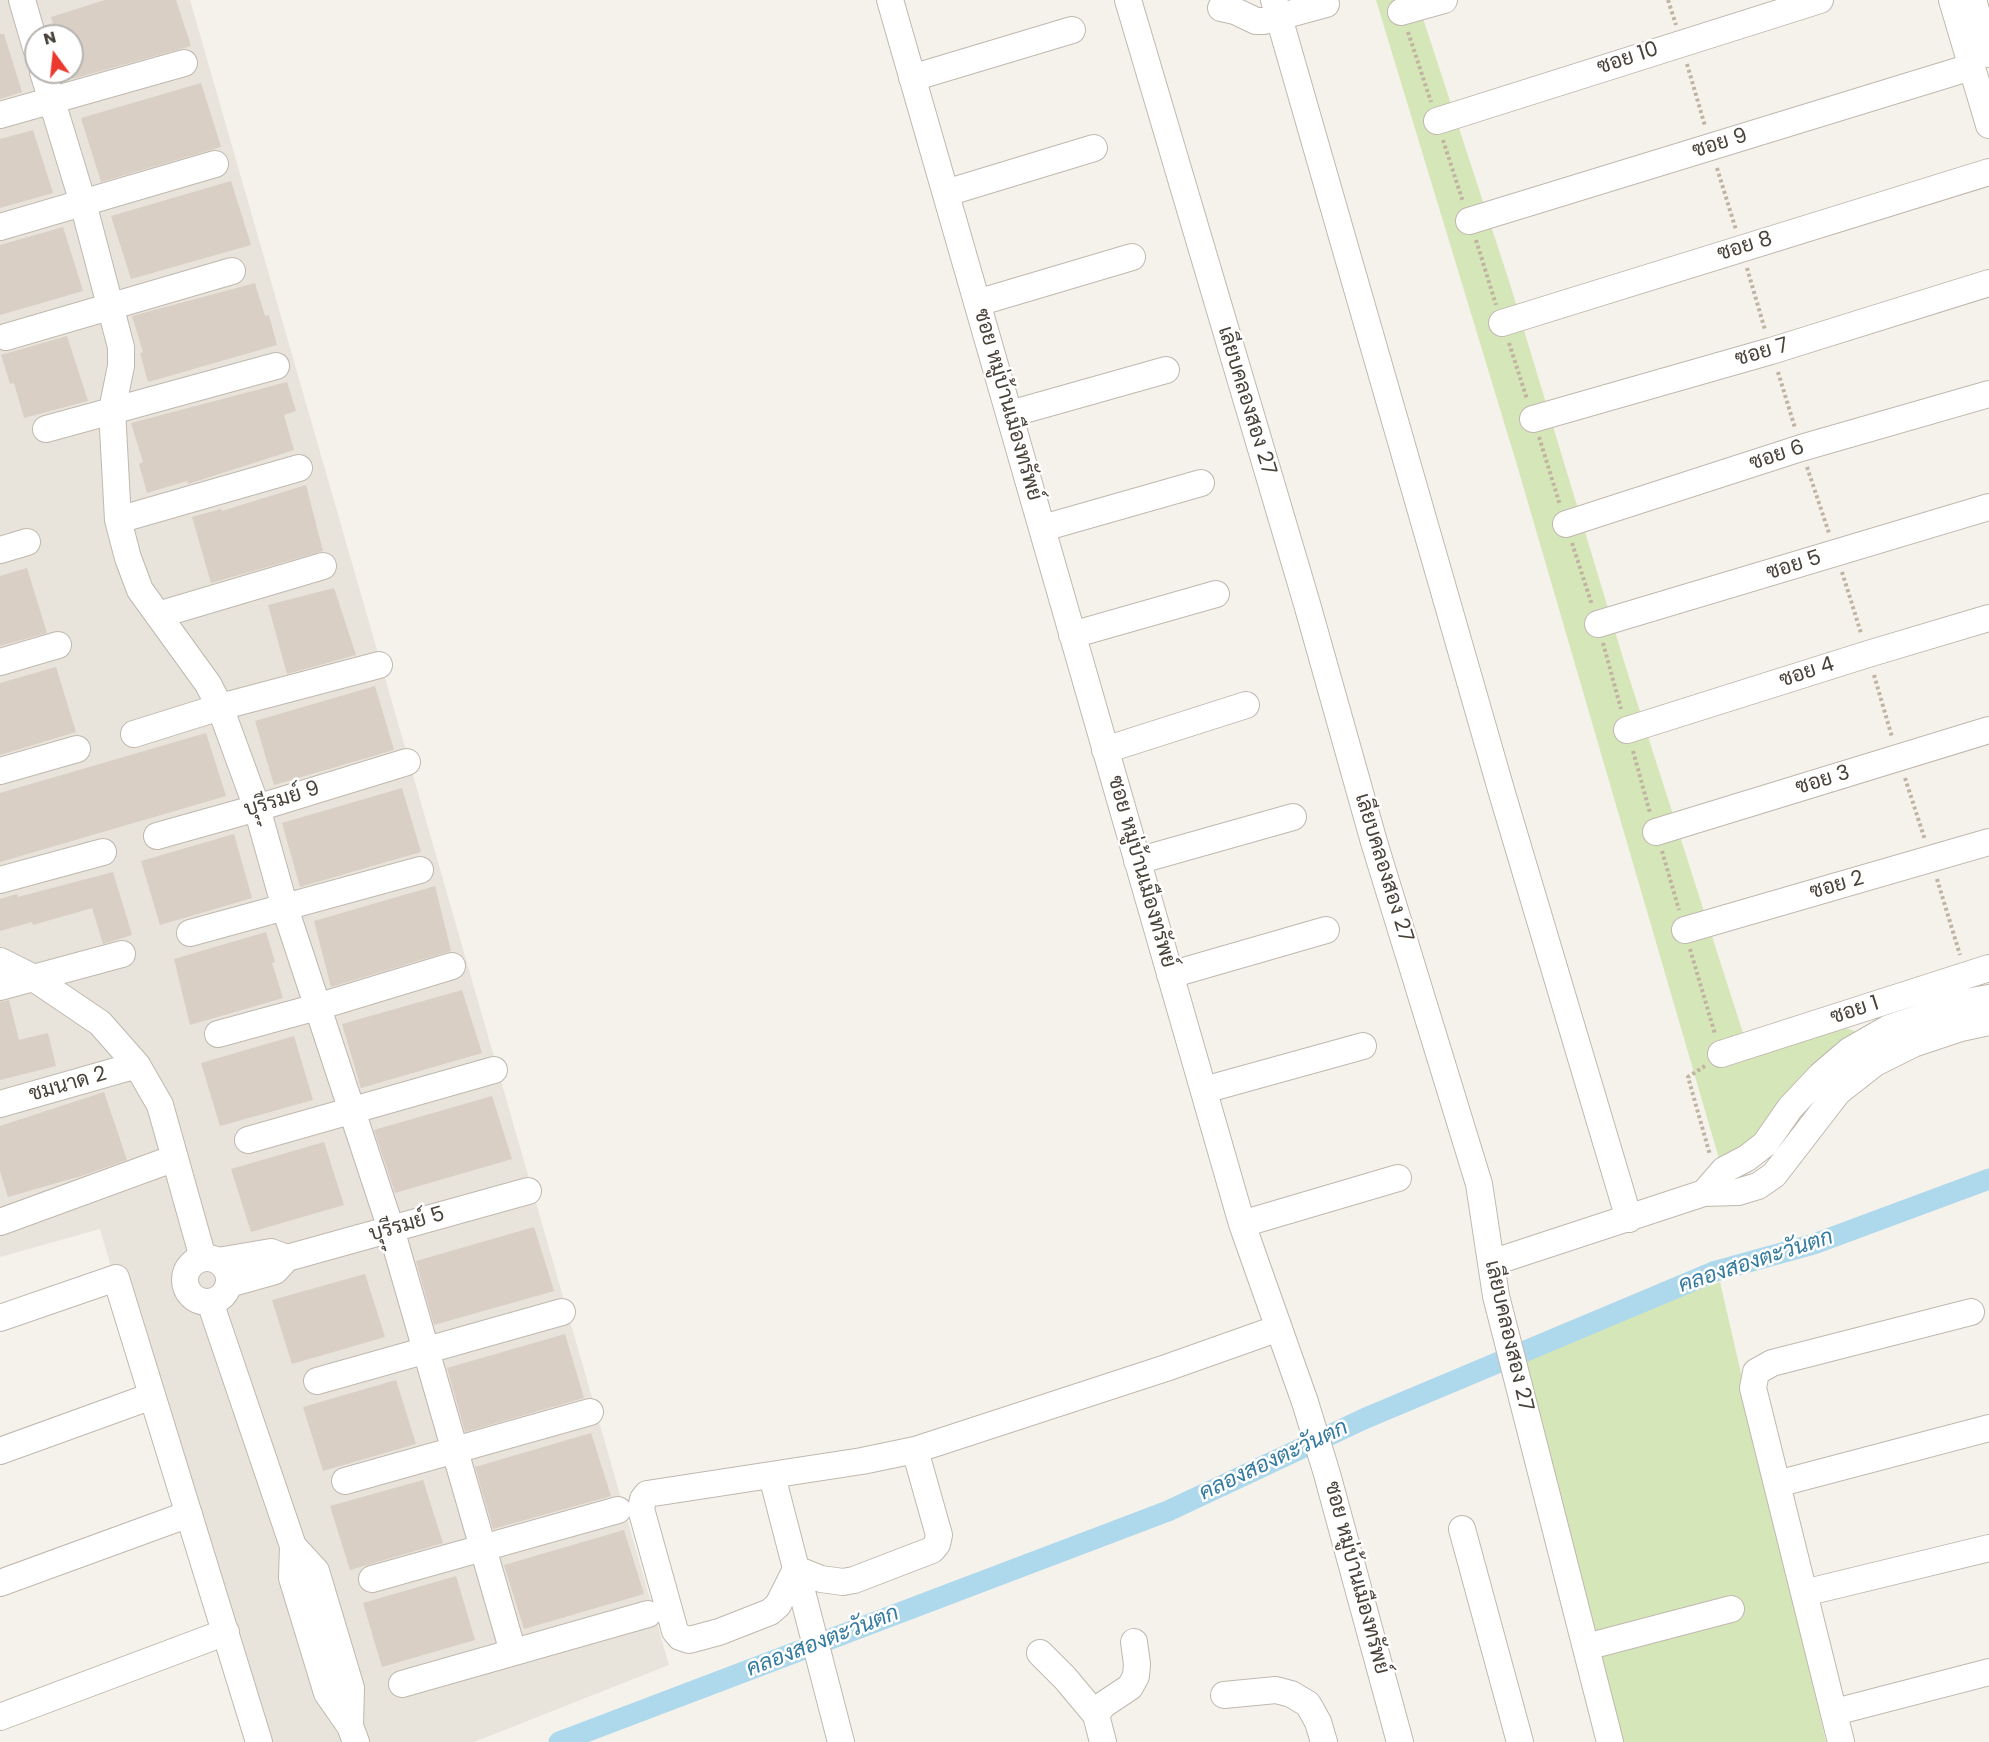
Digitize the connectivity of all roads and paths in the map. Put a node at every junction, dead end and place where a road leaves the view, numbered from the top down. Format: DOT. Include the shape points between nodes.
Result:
graph roads {
  1 [pos="13,0"];
  2 [pos="22,0"];
  3 [pos="890,0"];
  4 [pos="1128,0"];
  5 [pos="1443,0"];
  6 [pos="1668,0"];
  7 [pos="1820,0"];
  8 [pos="1952,0"];
  9 [pos="1974,0"];
  10 [pos="0,4"];
  11 [pos="1326,4"];
  12 [pos="1221,8"];
  13 [pos="1276,8"];
  14 [pos="1401,12"];
  15 [pos="29,24"];
  16 [pos="1072,30"];
  17 [pos="1681,42"];
  18 [pos="1980,60"];
  19 [pos="184,63"];
  20 [pos="912,78"];
  21 [pos="46,84"];
  22 [pos="51,101"];
  23 [pos="0,115"];
  24 [pos="1437,121"];
  25 [pos="1989,125"];
  26 [pos="1711,147"];
  27 [pos="1094,148"];
  28 [pos="215,164"];
  29 [pos="1989,172"];
  30 [pos="946,193"];
  31 [pos="83,203"];
  32 [pos="1469,221"];
  33 [pos="0,227"];
  34 [pos="1741,248"];
  35 [pos="1132,257"];
  36 [pos="232,272"];
  37 [pos="1989,283"];
  38 [pos="977,303"];
  39 [pos="111,308"];
  40 [pos="1502,323"];
  41 [pos="6,337"];
  42 [pos="1771,351"];
  43 [pos="276,366"];
  44 [pos="1166,369"];
  45 [pos="1989,394"];
  46 [pos="112,410"];
  47 [pos="1010,414"];
  48 [pos="1533,419"];
  49 [pos="46,429"];
  50 [pos="1801,448"];
  51 [pos="299,468"];
  52 [pos="1201,483"];
  53 [pos="1989,507"];
  54 [pos="117,520"];
  55 [pos="1566,524"];
  56 [pos="1043,528"];
  57 [pos="27,542"];
  58 [pos="0,550"];
  59 [pos="1836,553"];
  60 [pos="323,566"];
  61 [pos="1216,594"];
  62 [pos="158,615"];
  63 [pos="1989,618"];
  64 [pos="1598,624"];
  65 [pos="1072,635"];
  66 [pos="58,645"];
  67 [pos="1868,654"];
  68 [pos="0,662"];
  69 [pos="380,665"];
  70 [pos="1246,705"];
  71 [pos="220,707"];
  72 [pos="1627,730"];
  73 [pos="1989,730"];
  74 [pos="134,734"];
  75 [pos="77,749"];
  76 [pos="1105,750"];
  77 [pos="1899,758"];
  78 [pos="407,762"];
  79 [pos="0,771"];
  80 [pos="257,808"];
  81 [pos="1293,817"];
  82 [pos="1656,832"];
  83 [pos="157,836"];
  84 [pos="1989,842"];
  85 [pos="103,852"];
  86 [pos="1931,859"];
  87 [pos="1137,861"];
  88 [pos="420,870"];
  89 [pos="0,880"];
  90 [pos="285,909"];
  91 [pos="1326,930"];
  92 [pos="1685,930"];
  93 [pos="190,933"];
  94 [pos="122,954"];
  95 [pos="0,961"];
  96 [pos="452,966"];
  97 [pos="1978,972"];
  98 [pos="1170,975"];
  99 [pos="32,977"];
  100 [pos="0,987"];
  101 [pos="1982,999"];
  102 [pos="317,1007"];
  103 [pos="1989,1022"];
  104 [pos="218,1034"];
  105 [pos="1363,1046"];
  106 [pos="1721,1054"];
  107 [pos="137,1065"];
  108 [pos="494,1070"];
  109 [pos="1829,1083"];
  110 [pos="1204,1090"];
  111 [pos="0,1104"];
  112 [pos="353,1110"];
  113 [pos="248,1140"];
  114 [pos="176,1158"];
  115 [pos="1398,1178"];
  116 [pos="1710,1186"];
  117 [pos="528,1191"];
  118 [pos="1629,1219"];
  119 [pos="0,1222"];
  120 [pos="1242,1224"];
  121 [pos="392,1230"];
  122 [pos="286,1258"];
  123 [pos="210,1260"];
  124 [pos="1491,1263"];
  125 [pos="229,1284"];
  126 [pos="210,1302"];
  127 [pos="562,1312"];
  128 [pos="1971,1312"];
  129 [pos="0,1318"];
  130 [pos="1279,1328"];
  131 [pos="426,1350"];
  132 [pos="317,1381"];
  133 [pos="152,1396"];
  134 [pos="590,1412"];
  135 [pos="1989,1428"];
  136 [pos="455,1450"];
  137 [pos="915,1450"];
  138 [pos="0,1451"];
  139 [pos="772,1476"];
  140 [pos="345,1481"];
  141 [pos="1777,1484"];
  142 [pos="618,1510"];
  143 [pos="189,1514"];
  144 [pos="1462,1529"];
  145 [pos="483,1548"];
  146 [pos="1989,1548"];
  147 [pos="798,1576"];
  148 [pos="372,1579"];
  149 [pos="0,1583"];
  150 [pos="1804,1593"];
  151 [pos="1731,1609"];
  152 [pos="648,1614"];
  153 [pos="226,1632"];
  154 [pos="1134,1642"];
  155 [pos="1586,1647"];
  156 [pos="513,1652"];
  157 [pos="1040,1653"];
  158 [pos="1989,1672"];
  159 [pos="402,1684"];
  160 [pos="1224,1695"];
  161 [pos="1835,1712"];
  162 [pos="1096,1714"];
  163 [pos="0,1717"];
  164 [pos="353,1734"];
  165 [pos="260,1742"];
  166 [pos="841,1742"];
  167 [pos="1103,1742"];
  168 [pos="1324,1742"];
  169 [pos="1400,1742"];
  170 [pos="1520,1742"];
  171 [pos="1610,1742"];
  172 [pos="1841,1742"];
  1 -- 10 [label="street"];
  2 -- 15 [label="street"];
  3 -- 20 [label="street, ซอย หมู่บ้านเมืองทรัพย์"];
  4 -- 124 [label="street, เลียบคลองสอง 27" via="1374,842 1479,1184"];
  5 -- 14 [label="street"];
  6 -- 17 [label="path"];
  7 -- 17 [label="street, ซอย 10"];
  8 -- 18 [label="street"];
  9 -- 18 [label="street"];
  11 -- 13 [label="street"];
  12 -- 13 [label="street" via="1256,21"];
  13 -- 118 [label="street"];
  14 -- 24 [label="path"];
  16 -- 20 [label="street"];
  17 -- 24 [label="street, ซอย 10"];
  17 -- 26 [label="path"];
  18 -- 25 [label="street"];
  18 -- 26 [label="street, ซอย 9"];
  19 -- 22 [label="street"];
  20 -- 30 [label="street, ซอย หมู่บ้านเมืองทรัพย์"];
  21 -- 22 [label="street"];
  22 -- 23 [label="street"];
  22 -- 31 [label="street"];
  24 -- 32 [label="path"];
  26 -- 32 [label="street, ซอย 9"];
  26 -- 34 [label="path"];
  27 -- 30 [label="street"];
  28 -- 31 [label="street"];
  29 -- 34 [label="street, ซอย 8"];
  30 -- 38 [label="street, ซอย หมู่บ้านเมืองทรัพย์"];
  31 -- 33 [label="street"];
  31 -- 39 [label="street"];
  32 -- 40 [label="path"];
  34 -- 40 [label="street, ซอย 8"];
  34 -- 42 [label="path"];
  35 -- 38 [label="street"];
  36 -- 39 [label="street"];
  37 -- 42 [label="street, ซอย 7"];
  38 -- 47 [label="street, ซอย หมู่บ้านเมืองทรัพย์"];
  39 -- 41 [label="street"];
  39 -- 46 [label="street" via="121,348"];
  40 -- 48 [label="path"];
  42 -- 48 [label="street, ซอย 7"];
  42 -- 50 [label="path"];
  43 -- 46 [label="street"];
  44 -- 47 [label="street"];
  45 -- 50 [label="street, ซอย 6"];
  46 -- 49 [label="street"];
  46 -- 54 [label="street"];
  47 -- 56 [label="street, ซอย หมู่บ้านเมืองทรัพย์"];
  48 -- 55 [label="path"];
  50 -- 55 [label="street, ซอย 6"];
  50 -- 59 [label="path"];
  51 -- 54 [label="street"];
  52 -- 56 [label="street"];
  53 -- 59 [label="street, ซอย 5"];
  54 -- 62 [label="street" via="140,590"];
  55 -- 64 [label="path"];
  56 -- 65 [label="street, ซอย หมู่บ้านเมืองทรัพย์"];
  57 -- 58 [label="street"];
  59 -- 64 [label="street, ซอย 5"];
  59 -- 67 [label="path"];
  60 -- 62 [label="street"];
  61 -- 65 [label="street"];
  62 -- 71 [label="street"];
  63 -- 67 [label="street, ซอย 4"];
  64 -- 72 [label="path"];
  65 -- 76 [label="street, ซอย หมู่บ้านเมืองทรัพย์"];
  66 -- 68 [label="street"];
  67 -- 72 [label="street, ซอย 4"];
  67 -- 77 [label="path"];
  69 -- 71 [label="street"];
  70 -- 76 [label="street"];
  71 -- 74 [label="street"];
  71 -- 80 [label="street"];
  72 -- 82 [label="path"];
  73 -- 77 [label="street, ซอย 3"];
  75 -- 79 [label="street"];
  76 -- 87 [label="street, ซอย หมู่บ้านเมืองทรัพย์"];
  77 -- 82 [label="street, ซอย 3"];
  77 -- 86 [label="path"];
  78 -- 80 [label="street, บุุรีรมย์ 9"];
  80 -- 83 [label="street, บุุรีรมย์ 9"];
  80 -- 90 [label="street"];
  81 -- 87 [label="street"];
  82 -- 92 [label="path"];
  84 -- 86 [label="street, ซอย 2"];
  85 -- 89 [label="street"];
  86 -- 92 [label="street, ซอย 2"];
  86 -- 97 [label="path"];
  87 -- 98 [label="street, ซอย หมู่บ้านเมืองทรัพย์"];
  88 -- 90 [label="street"];
  90 -- 93 [label="street"];
  90 -- 102 [label="street"];
  91 -- 98 [label="street"];
  92 -- 106 [label="path"];
  94 -- 99 [label="street"];
  95 -- 99 [label="street"];
  96 -- 102 [label="street"];
  97 -- 101 [label="street"];
  97 -- 106 [label="street, ซอย 1"];
  98 -- 110 [label="street, ซอย หมู่บ้านเมืองทรัพย์"];
  99 -- 100 [label="street"];
  99 -- 107 [label="street" via="100,1023"];
  101 -- 109 [label="street" via="1889,1029 1849,1051"];
  102 -- 104 [label="street"];
  102 -- 112 [label="street"];
  103 -- 109 [label="street" via="1913,1044"];
  105 -- 110 [label="street"];
  106 -- 116 [label="path" via="1688,1077"];
  107 -- 111 [label="street, ชมนาด 2"];
  107 -- 114 [label="street" via="160,1105"];
  108 -- 112 [label="street"];
  109 -- 116 [label="street" via="1774,1175 1758,1186 1738,1192"];
  110 -- 120 [label="street, ซอย หมู่บ้านเมืองทรัพย์"];
  112 -- 113 [label="street"];
  112 -- 121 [label="street"];
  114 -- 119 [label="street"];
  114 -- 123 [label="street"];
  115 -- 120 [label="street"];
  116 -- 118 [label="street"];
  117 -- 121 [label="street, บุุรีรมย์ 5"];
  118 -- 124 [label="street"];
  120 -- 130 [label="street, ซอย หมู่บ้านเมืองทรัพย์"];
  121 -- 122 [label="street, บุุรีรมย์ 5"];
  121 -- 131 [label="street"];
  122 -- 123 [label="street, บุุรีรมย์ 5" via="271,1252"];
  122 -- 125 [label="street, บุุรีรมย์ 5" via="275,1271"];
  123 -- 125 [label="street" via="226,1268"];
  123 -- 126 [label="street" via="196,1261 186,1272 186,1288 195,1299"];
  124 -- 155 [label="street, เลียบคลองสอง 27" via="1496,1296"];
  125 -- 126 [label="street" via="219,1299"];
  126 -- 164 [label="street" via="292,1546 316,1571 351,1688"];
  127 -- 131 [label="street"];
  128 -- 141 [label="street" via="1772,1363 1756,1372 1753,1388"];
  129 -- 133 [label="street" via="116,1278"];
  130 -- 137 [label="street"];
  130 -- 169 [label="street, ซอย หมู่บ้านเมืองทรัพย์" via="1327,1474"];
  131 -- 132 [label="street"];
  131 -- 136 [label="street"];
  133 -- 138 [label="street"];
  133 -- 143 [label="street"];
  134 -- 136 [label="street"];
  135 -- 141 [label="street"];
  136 -- 140 [label="street"];
  136 -- 145 [label="street"];
  137 -- 139 [label="street"];
  137 -- 147 [label="street" via="939,1535 932,1550 855,1580"];
  139 -- 147 [label="street"];
  139 -- 147 [label="street" via="647,1494 640,1509 672,1624 681,1637 689,1640 719,1632 770,1612"];
  141 -- 150 [label="street"];
  142 -- 145 [label="street"];
  143 -- 149 [label="street"];
  143 -- 153 [label="street"];
  144 -- 170 [label="street"];
  145 -- 148 [label="street"];
  145 -- 156 [label="street"];
  146 -- 150 [label="street"];
  147 -- 166 [label="street"];
  150 -- 161 [label="street"];
  151 -- 155 [label="street"];
  152 -- 156 [label="street"];
  153 -- 163 [label="street"];
  153 -- 165 [label="street"];
  154 -- 162 [label="street" via="1136,1676 1130,1687"];
  155 -- 171 [label="street, เลียบคลองสอง 27"];
  156 -- 159 [label="street"];
  157 -- 162 [label="street"];
  158 -- 161 [label="street"];
  160 -- 168 [label="street" via="1276,1690 1291,1694 1308,1704"];
  161 -- 172 [label="street"];
  162 -- 167 [label="street"];
}
